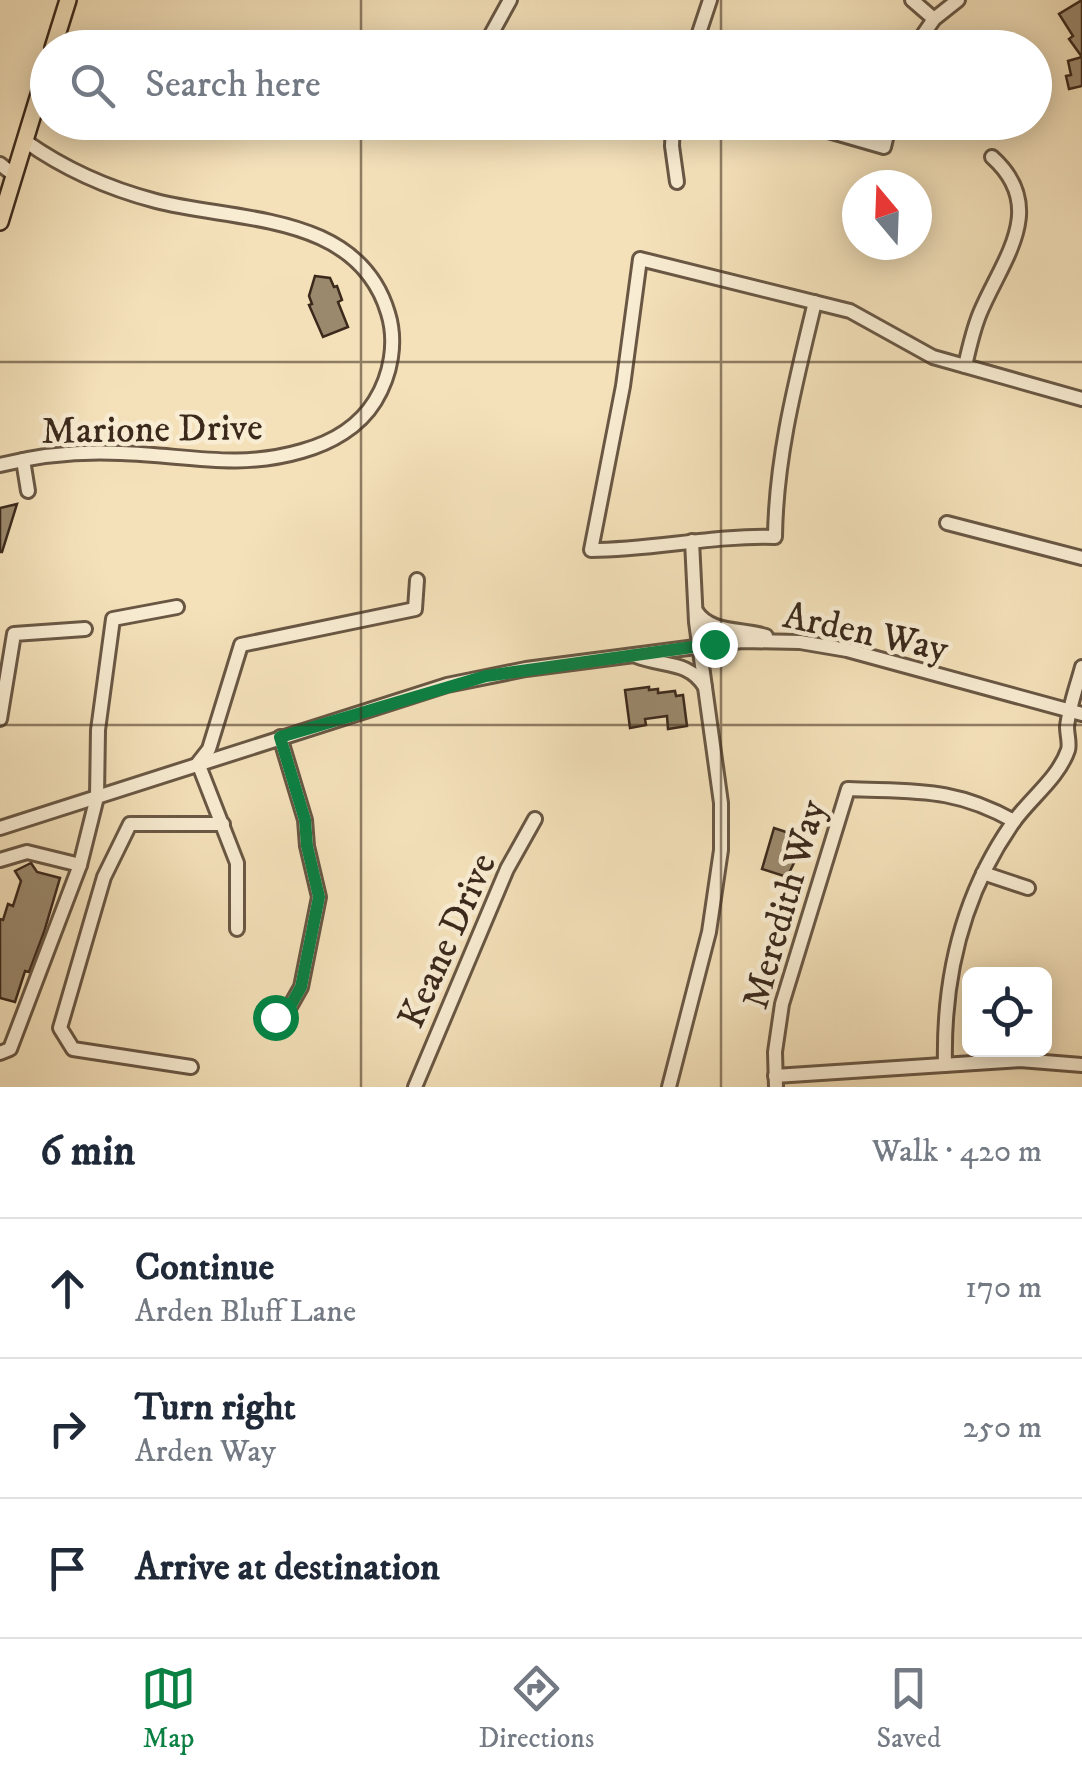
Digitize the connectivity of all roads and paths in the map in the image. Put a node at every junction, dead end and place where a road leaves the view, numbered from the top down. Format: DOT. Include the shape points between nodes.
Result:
graph roads {
  1 [pos="68,0"];
  2 [pos="510,0"];
  3 [pos="710,0"];
  4 [pos="912,0"];
  5 [pos="958,0"];
  6 [pos="934,19"];
  7 [pos="59,30"];
  8 [pos="494,30"];
  9 [pos="700,30"];
  10 [pos="926,30"];
  11 [pos="30,122"];
  12 [pos="672,140"];
  13 [pos="860,140"];
  14 [pos="886,140"];
  15 [pos="24,141"];
  16 [pos="992,156"];
  17 [pos="0,164"];
  18 [pos="14,175"];
  19 [pos="676,182"];
  20 [pos="0,222"];
  21 [pos="815,302"];
  22 [pos="964,366"];
  23 [pos="1082,399"];
  24 [pos="23,460"];
  25 [pos="0,465"];
  26 [pos="28,491"];
  27 [pos="947,523"];
  28 [pos="692,541"];
  29 [pos="1082,558"];
  30 [pos="417,580"];
  31 [pos="177,607"];
  32 [pos="696,611"];
  33 [pos="85,629"];
  34 [pos="783,641"];
  35 [pos="700,646"];
  36 [pos="634,655"];
  37 [pos="1082,667"];
  38 [pos="706,690"];
  39 [pos="1076,713"];
  40 [pos="0,719"];
  41 [pos="280,737"];
  42 [pos="198,763"];
  43 [pos="97,797"];
  44 [pos="536,819"];
  45 [pos="1014,821"];
  46 [pos="223,824"];
  47 [pos="0,828"];
  48 [pos="0,860"];
  49 [pos="80,865"];
  50 [pos="983,873"];
  51 [pos="1028,888"];
  52 [pos="237,929"];
  53 [pos="275,1017"];
  54 [pos="0,1052"];
  55 [pos="946,1064"];
  56 [pos="1082,1065"];
  57 [pos="191,1068"];
  58 [pos="776,1082"];
  59 [pos="415,1087"];
  60 [pos="668,1087"];
  1 -- 7 [label="main road"];
  2 -- 8 [label="street"];
  3 -- 9 [label="street"];
  4 -- 6 [label="street"];
  5 -- 6 [label="street"];
  6 -- 10 [label="street"];
  11 -- 15 [label="main road"];
  12 -- 19 [label="street"];
  13 -- 14 [label="street" via="884,147"];
  15 -- 18 [label="main road"];
  15 -- 24 [label="street, Marione Drive" via="129,193 286,224 322,238 374,281 390,316 392,345 388,373 371,408 343,434 308,450 230,463 121,452"];
  16 -- 22 [label="street" via="1016,192 1016,238"];
  17 -- 18 [label="street"];
  18 -- 20 [label="main road"];
  21 -- 22 [label="street" via="868,318 915,349"];
  21 -- 28 [label="street" via="784,432 775,537"];
  21 -- 28 [label="street" via="640,259 591,550"];
  22 -- 23 [label="street"];
  24 -- 25 [label="street, Marione Drive"];
  24 -- 26 [label="street"];
  27 -- 29 [label="street"];
  28 -- 32 [label="street"];
  30 -- 42 [label="street" via="415,609 241,645 209,749"];
  31 -- 43 [label="street" via="114,619 98,730"];
  32 -- 34 [label="street" via="713,628"];
  32 -- 35 [label="street"];
  33 -- 40 [label="street" via="14,634"];
  34 -- 35 [label="street, Arden Way"];
  34 -- 39 [label="street, Arden Way" via="847,650"];
  35 -- 36 [label="street, Arden Way"];
  35 -- 38 [label="street"];
  36 -- 38 [label="street" via="658,666 684,666"];
  36 -- 41 [label="street, Arden Way" via="486,676"];
  37 -- 39 [label="street"];
  38 -- 60 [label="street" via="720,804 719,876"];
  39 -- 45 [label="street" via="1056,771"];
  41 -- 42 [label="street, Arden Way"];
  41 -- 53 [label="street" via="319,897 301,987 288,1010"];
  42 -- 43 [label="street, Arden Way"];
  42 -- 46 [label="street"];
  43 -- 47 [label="street, Arden Way"];
  43 -- 49 [label="street"];
  44 -- 59 [label="street, Keane Drive" via="507,870"];
  45 -- 50 [label="street"];
  45 -- 58 [label="street, Meredith Way" via="959,796 848,789 782,1004"];
  46 -- 52 [label="street" via="237,863"];
  46 -- 57 [label="street" via="130,824 104,877 60,1028 72,1049"];
  48 -- 49 [label="street" via="27,852"];
  49 -- 54 [label="street" via="10,1048"];
  50 -- 51 [label="street"];
  50 -- 55 [label="street" via="951,971"];
  55 -- 56 [label="street"];
  55 -- 58 [label="street"];
}
